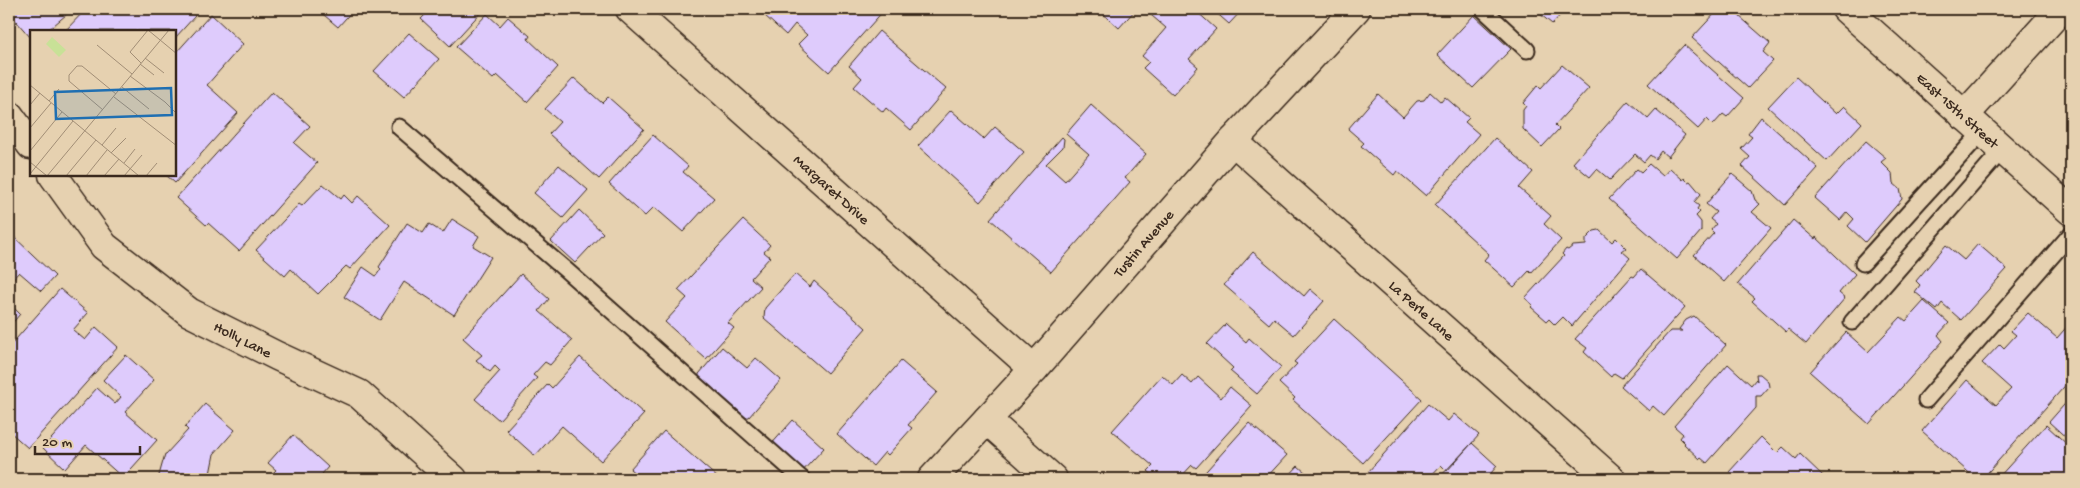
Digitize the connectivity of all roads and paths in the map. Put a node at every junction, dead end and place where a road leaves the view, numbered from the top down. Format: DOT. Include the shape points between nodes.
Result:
graph roads {
  1 [pos="630,9"];
  2 [pos="1356,9"];
  3 [pos="1482,9"];
  4 [pos="1846,9"];
  5 [pos="2061,9"];
  6 [pos="1527,50"];
  7 [pos="9,115"];
  8 [pos="399,127"];
  9 [pos="1983,132"];
  10 [pos="1233,141"];
  11 [pos="30,144"];
  12 [pos="54,176"];
  13 [pos="2071,211"];
  14 [pos="2071,234"];
  15 [pos="1863,263"];
  16 [pos="1852,322"];
  17 [pos="1034,369"];
  18 [pos="1926,400"];
  19 [pos="987,420"];
  20 [pos="453,479"];
  21 [pos="802,479"];
  22 [pos="932,479"];
  23 [pos="1052,479"];
  24 [pos="1611,479"];
  1 -- 17 [label="street, Margaret Drive"];
  2 -- 10 [label="street, Tustin Avenue"];
  3 -- 6 [label="lane"];
  4 -- 9 [label="street, East 15th Street"];
  5 -- 9 [label="street"];
  7 -- 11 [label="street"];
  8 -- 21 [label="lane" via="567,270"];
  9 -- 13 [label="street, East 15th Street"];
  9 -- 15 [label="lane"];
  9 -- 16 [label="lane"];
  10 -- 17 [label="street, Tustin Avenue"];
  10 -- 24 [label="street, La Perle Lane"];
  12 -- 20 [label="street, Holly Lane" via="104,246 189,312 359,394"];
  14 -- 18 [label="lane"];
  17 -- 19 [label="street, Tustin Avenue"];
  19 -- 22 [label="street, Tustin Avenue"];
  19 -- 23 [label="street"];
}
